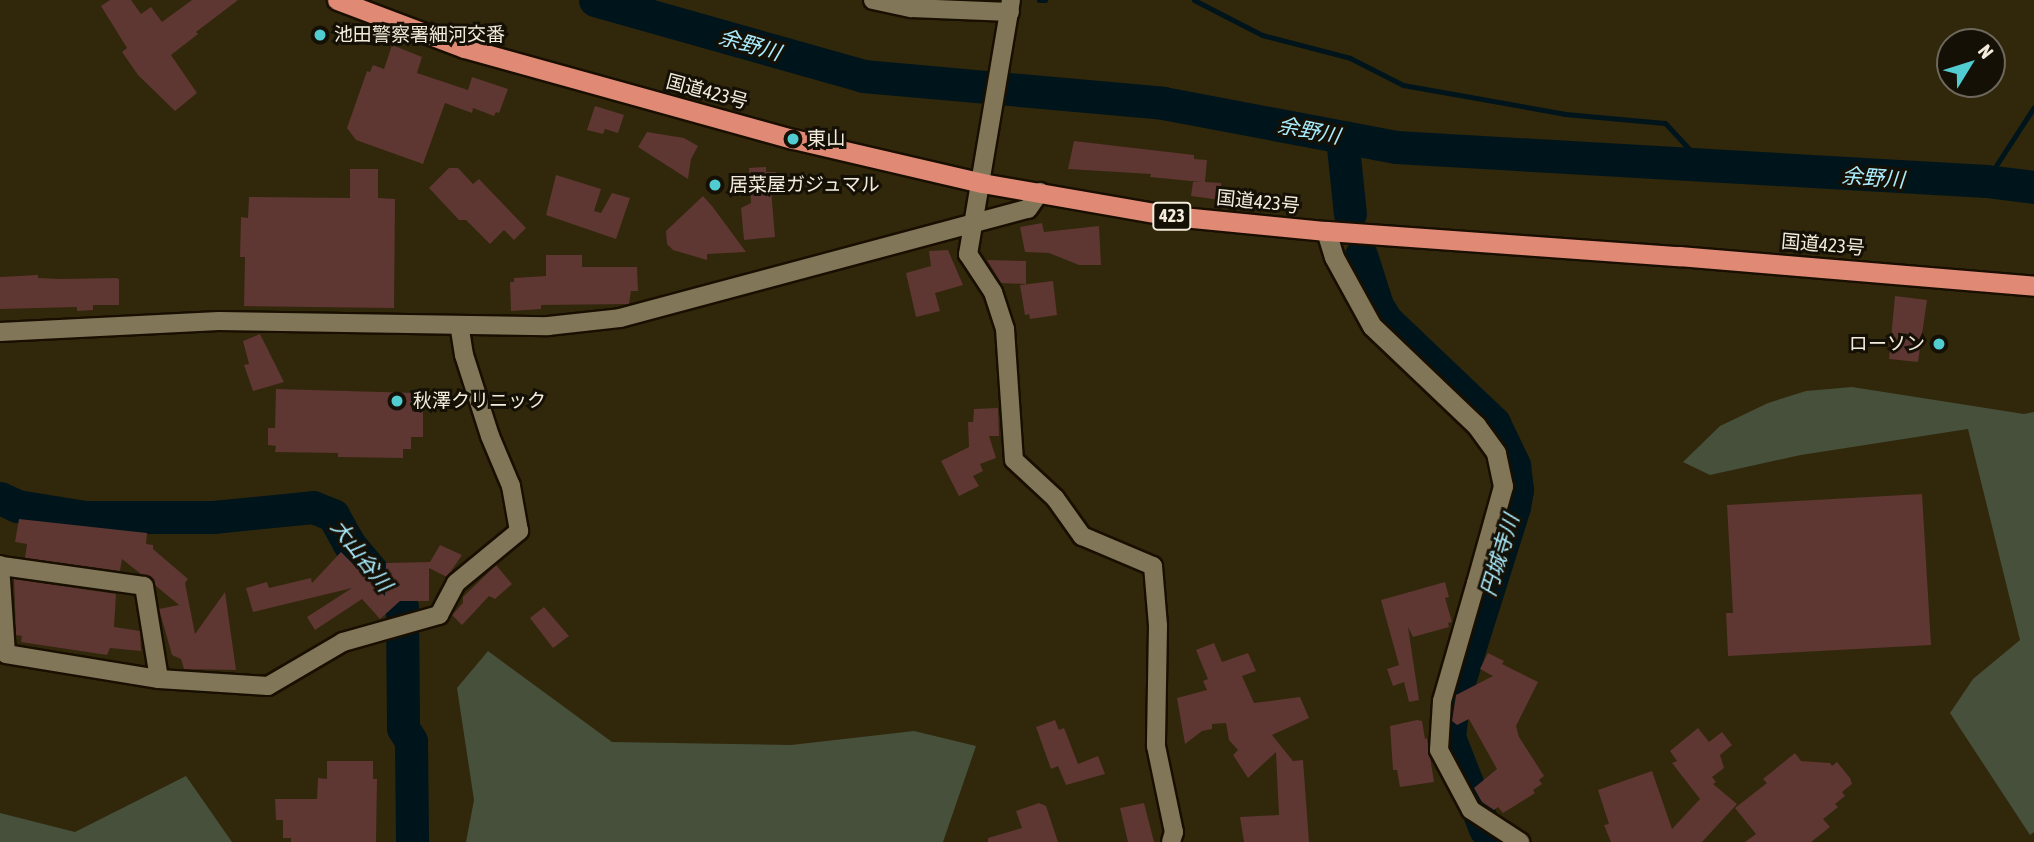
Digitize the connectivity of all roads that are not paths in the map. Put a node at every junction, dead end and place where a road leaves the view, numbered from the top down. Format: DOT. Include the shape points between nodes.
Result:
graph roads {
  1 [pos="337,0"];
  2 [pos="873,0"];
  3 [pos="1010,12"];
  4 [pos="982,183"];
  5 [pos="1040,192"];
  6 [pos="974,225"];
  7 [pos="1326,231"];
  8 [pos="2034,286"];
  9 [pos="458,325"];
  10 [pos="0,332"];
  11 [pos="1,566"];
  12 [pos="1476,583"];
  13 [pos="159,679"];
  14 [pos="1171,842"];
  15 [pos="1520,842"];
  1 -- 4 [label="highway, 国道423号 / 423" via="464,48 793,139"];
  2 -- 3 [label="street" via="911,8"];
  3 -- 4 [label="street"];
  4 -- 5 [label="highway, 国道423号 / 423"];
  4 -- 6 [label="street"];
  5 -- 6 [label="street" via="1028,209"];
  5 -- 7 [label="highway, 国道423号 / 423" via="1172,216"];
  6 -- 9 [label="street" via="620,318 548,326"];
  6 -- 14 [label="street" via="968,254 993,292 1005,329 1014,460 1055,498 1082,536 1153,566 1158,626 1156,746 1174,832"];
  7 -- 8 [label="highway, 国道423号 / 423"];
  7 -- 12 [label="street" via="1334,257 1372,326 1476,425 1496,453 1503,486"];
  9 -- 10 [label="street" via="219,321"];
  9 -- 13 [label="street" via="482,413 511,486 519,531 456,583 439,615 343,642 268,686"];
  11 -- 13 [label="street" via="144,586"];
  11 -- 13 [label="street" via="6,654"];
  12 -- 15 [label="street" via="1442,701 1439,750 1471,810"];
}
